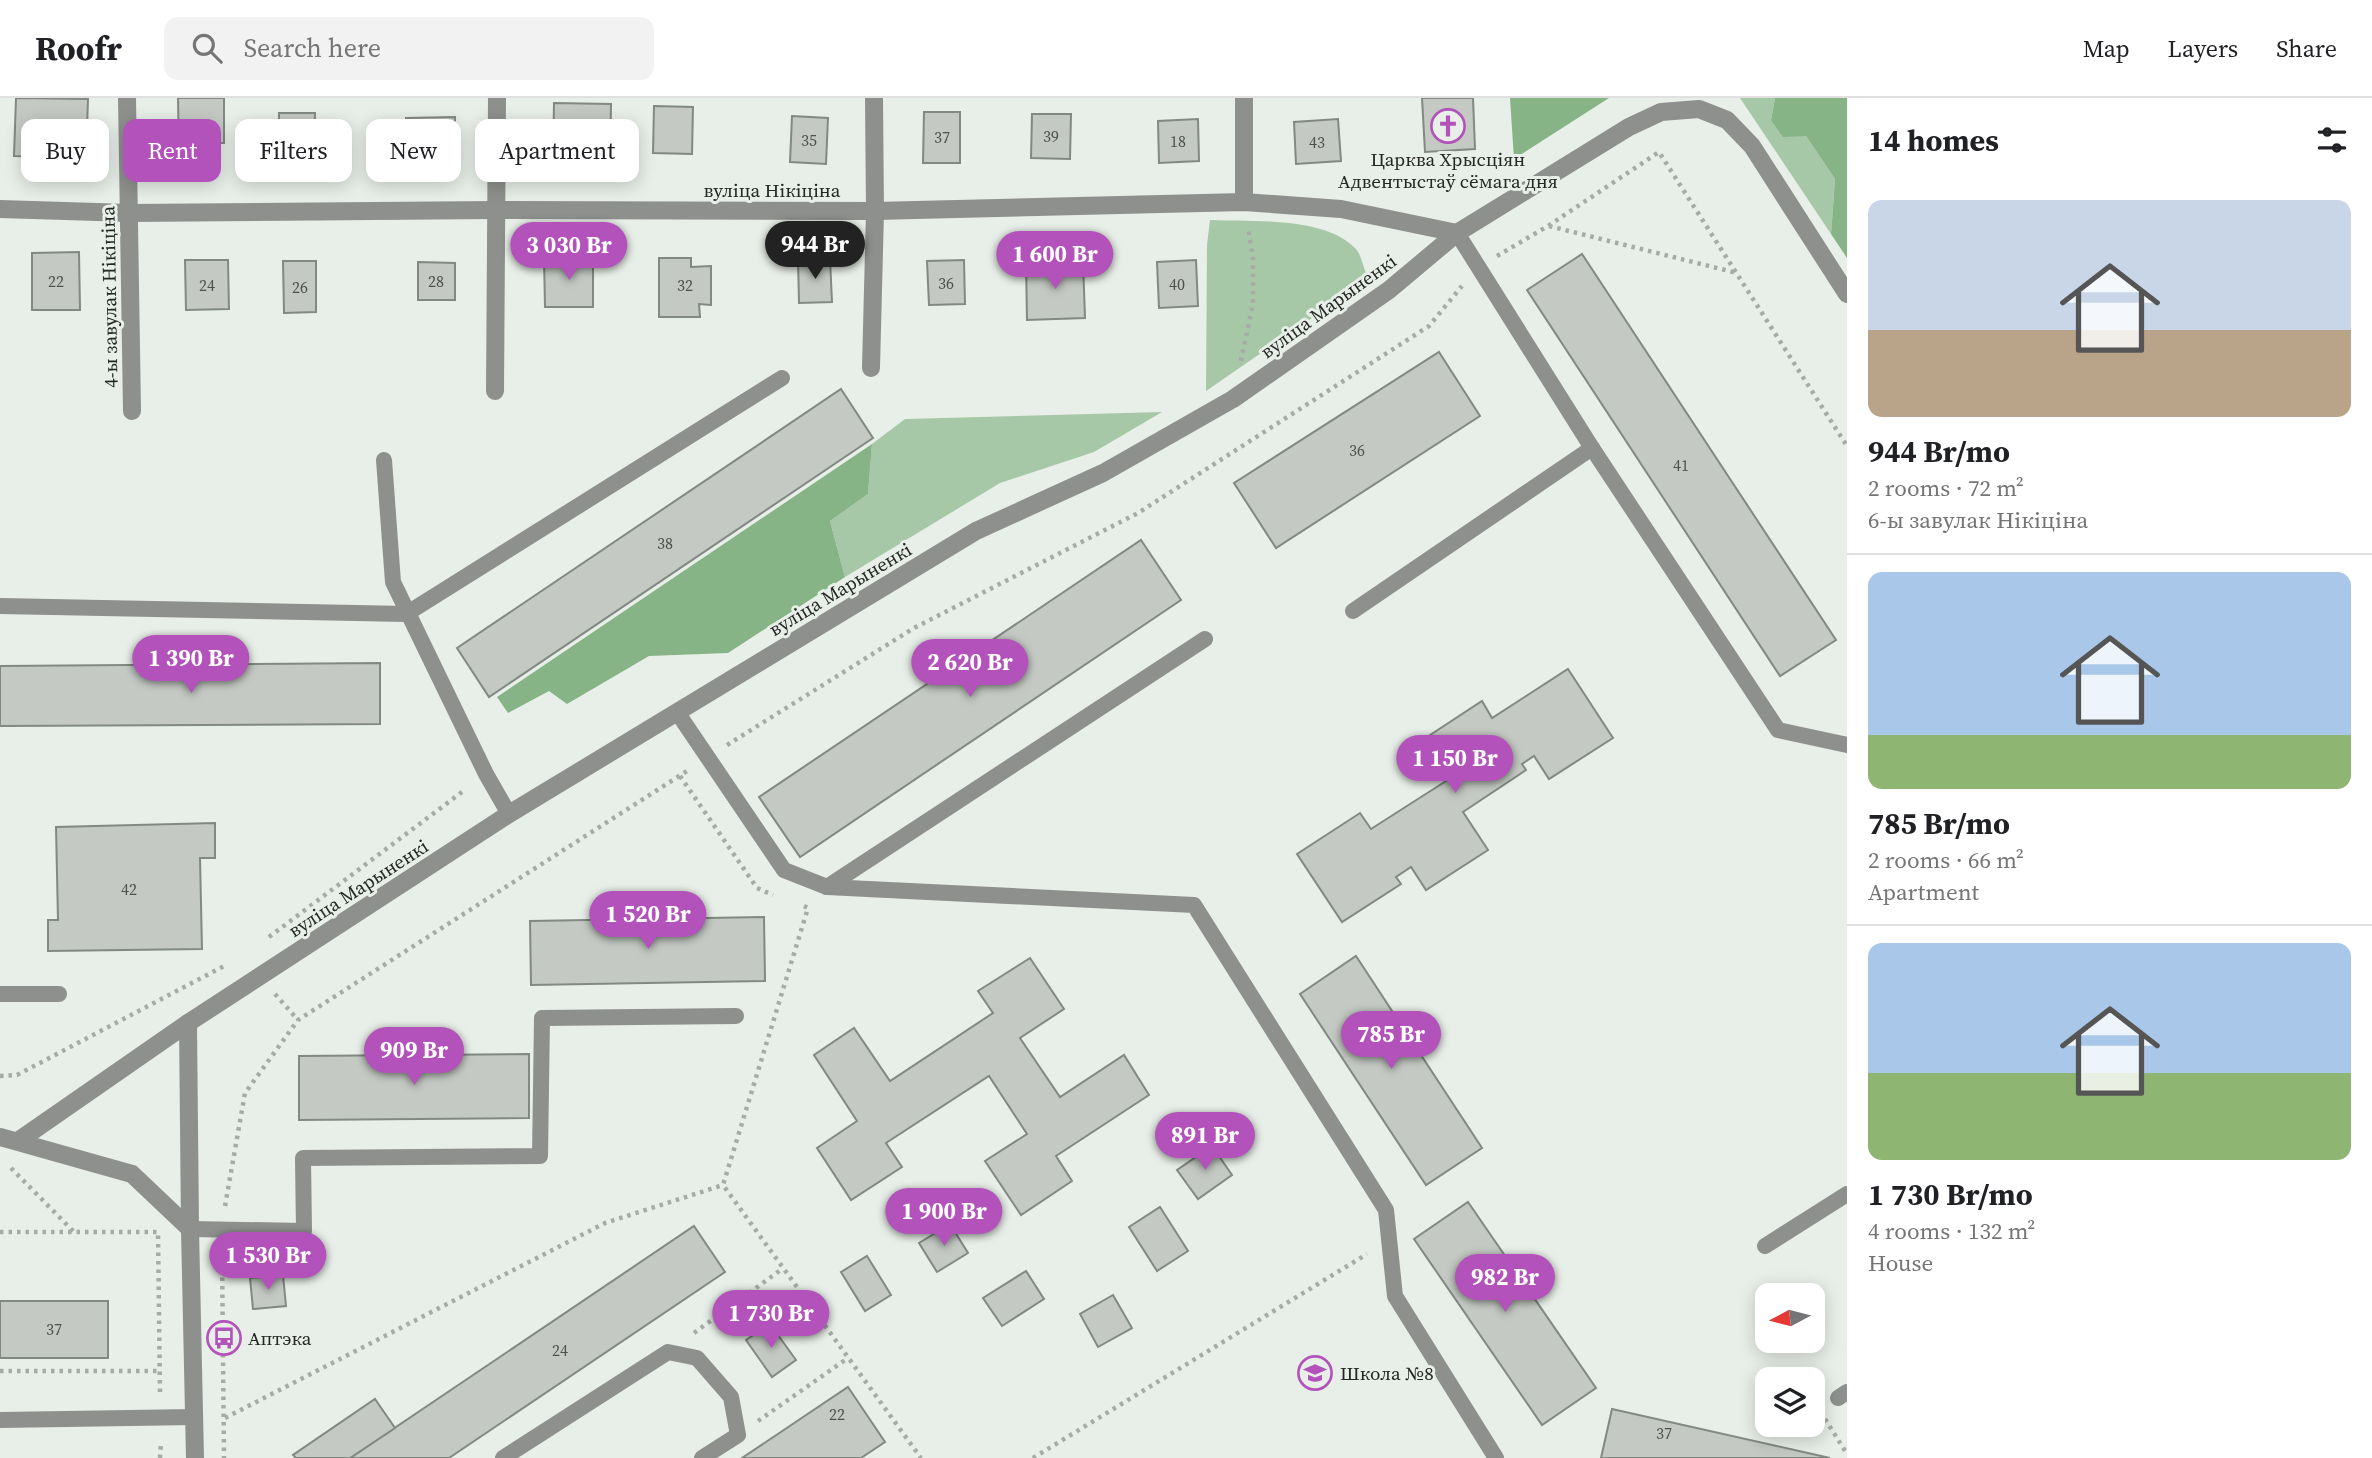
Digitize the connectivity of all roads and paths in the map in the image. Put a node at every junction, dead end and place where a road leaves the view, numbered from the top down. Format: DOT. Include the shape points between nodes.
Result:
graph roads {
  1 [pos="127,98"];
  2 [pos="497,98"];
  3 [pos="874,98"];
  4 [pos="1244,98"];
  5 [pos="1244,202"];
  6 [pos="0,209"];
  7 [pos="496,210"];
  8 [pos="876,211"];
  9 [pos="129,213"];
  10 [pos="1548,226"];
  11 [pos="1457,233"];
  12 [pos="1478,268"];
  13 [pos="1738,273"];
  14 [pos="1847,293"];
  15 [pos="871,368"];
  16 [pos="782,378"];
  17 [pos="495,391"];
  18 [pos="1233,399"];
  19 [pos="132,411"];
  20 [pos="1847,446"];
  21 [pos="1592,448"];
  22 [pos="384,460"];
  23 [pos="0,606"];
  24 [pos="1353,611"];
  25 [pos="406,614"];
  26 [pos="1205,639"];
  27 [pos="677,712"];
  28 [pos="1847,745"];
  29 [pos="707,757"];
  30 [pos="486,774"];
  31 [pos="680,776"];
  32 [pos="509,814"];
  33 [pos="827,887"];
  34 [pos="782,898"];
  35 [pos="795,903"];
  36 [pos="267,938"];
  37 [pos="233,961"];
  38 [pos="0,994"];
  39 [pos="59,994"];
  40 [pos="736,1016"];
  41 [pos="188,1023"];
  42 [pos="0,1076"];
  43 [pos="0,1137"];
  44 [pos="18,1141"];
  45 [pos="9,1166"];
  46 [pos="723,1185"];
  47 [pos="1847,1194"];
  48 [pos="190,1230"];
  49 [pos="221,1230"];
  50 [pos="0,1232"];
  51 [pos="75,1232"];
  52 [pos="1390,1241"];
  53 [pos="1765,1246"];
  54 [pos="782,1269"];
  55 [pos="668,1352"];
  56 [pos="848,1358"];
  57 [pos="0,1371"];
  58 [pos="159,1371"];
  59 [pos="195,1417"];
  60 [pos="161,1418"];
  61 [pos="225,1418"];
  62 [pos="0,1420"];
  63 [pos="738,1435"];
  64 [pos="160,1458"];
  65 [pos="195,1458"];
  66 [pos="225,1458"];
  67 [pos="503,1458"];
  68 [pos="702,1458"];
  69 [pos="921,1458"];
  70 [pos="1034,1458"];
  71 [pos="1496,1458"];
  1 -- 9 [label="street, 4-ы завулак Нікіціна"];
  2 -- 7 [label="street"];
  3 -- 8 [label="street"];
  4 -- 5 [label="street"];
  5 -- 8 [label="street, вуліца Нікіціна"];
  5 -- 11 [label="street, вуліца Нікіціна" via="1341,209"];
  5 -- 18 [label="path" via="1253,258 1253,303"];
  6 -- 9 [label="street, вуліца Нікіціна"];
  7 -- 8 [label="street, вуліца Нікіціна"];
  7 -- 9 [label="street, вуліца Нікіціна"];
  7 -- 17 [label="street"];
  8 -- 15 [label="street"];
  9 -- 19 [label="street, 4-ы завулак Нікіціна"];
  10 -- 12 [label="path"];
  10 -- 13 [label="path"];
  10 -- 13 [label="path" via="1659,152"];
  11 -- 12 [label="lane"];
  11 -- 14 [label="street, вуліца Марыненкі" via="1629,127 1661,112 1699,109 1727,120 1752,146"];
  11 -- 18 [label="street, вуліца Марыненкі" via="1389,290"];
  12 -- 21 [label="lane"];
  12 -- 29 [label="path" via="1429,326 1138,513 914,628"];
  13 -- 20 [label="path"];
  16 -- 25 [label="lane"];
  18 -- 27 [label="street, вуліца Марыненкі" via="1104,473 976,531"];
  21 -- 24 [label="lane"];
  21 -- 28 [label="lane" via="1778,730"];
  22 -- 25 [label="lane" via="393,582"];
  23 -- 25 [label="lane"];
  25 -- 30 [label="lane"];
  26 -- 33 [label="lane"];
  27 -- 29 [label="lane"];
  27 -- 32 [label="street, вуліца Марыненкі"];
  29 -- 31 [label="path"];
  29 -- 33 [label="lane" via="785,870"];
  30 -- 32 [label="lane"];
  30 -- 36 [label="path"];
  31 -- 34 [label="path" via="757,888"];
  31 -- 49 [label="path" via="298,1020 245,1093"];
  32 -- 41 [label="street, вуліца Марыненкі"];
  33 -- 52 [label="lane" via="1194,905 1387,1210"];
  35 -- 46 [label="path" via="808,908"];
  37 -- 42 [label="path" via="17,1075"];
  38 -- 39 [label="lane"];
  40 -- 49 [label="lane" via="542,1018 540,1156 303,1158 303,1231"];
  41 -- 44 [label="street, вуліца Марыненкі"];
  41 -- 48 [label="street"];
  43 -- 44 [label="street"];
  44 -- 48 [label="street" via="132,1174"];
  45 -- 51 [label="path"];
  46 -- 54 [label="path"];
  46 -- 61 [label="path" via="605,1223"];
  47 -- 53 [label="lane"];
  48 -- 49 [label="lane"];
  48 -- 59 [label="street"];
  49 -- 61 [label="path"];
  50 -- 51 [label="path"];
  51 -- 58 [label="path" via="158,1232"];
  52 -- 70 [label="path"];
  52 -- 71 [label="lane" via="1395,1296"];
  54 -- 55 [label="path"];
  54 -- 56 [label="path"];
  55 -- 63 [label="lane" via="697,1358 731,1397"];
  55 -- 67 [label="lane"];
  56 -- 63 [label="path"];
  56 -- 69 [label="path"];
  57 -- 58 [label="path"];
  58 -- 60 [label="path"];
  59 -- 60 [label="lane"];
  59 -- 65 [label="street"];
  60 -- 62 [label="lane"];
  60 -- 64 [label="path"];
  61 -- 66 [label="path"];
  63 -- 68 [label="lane"];
}
